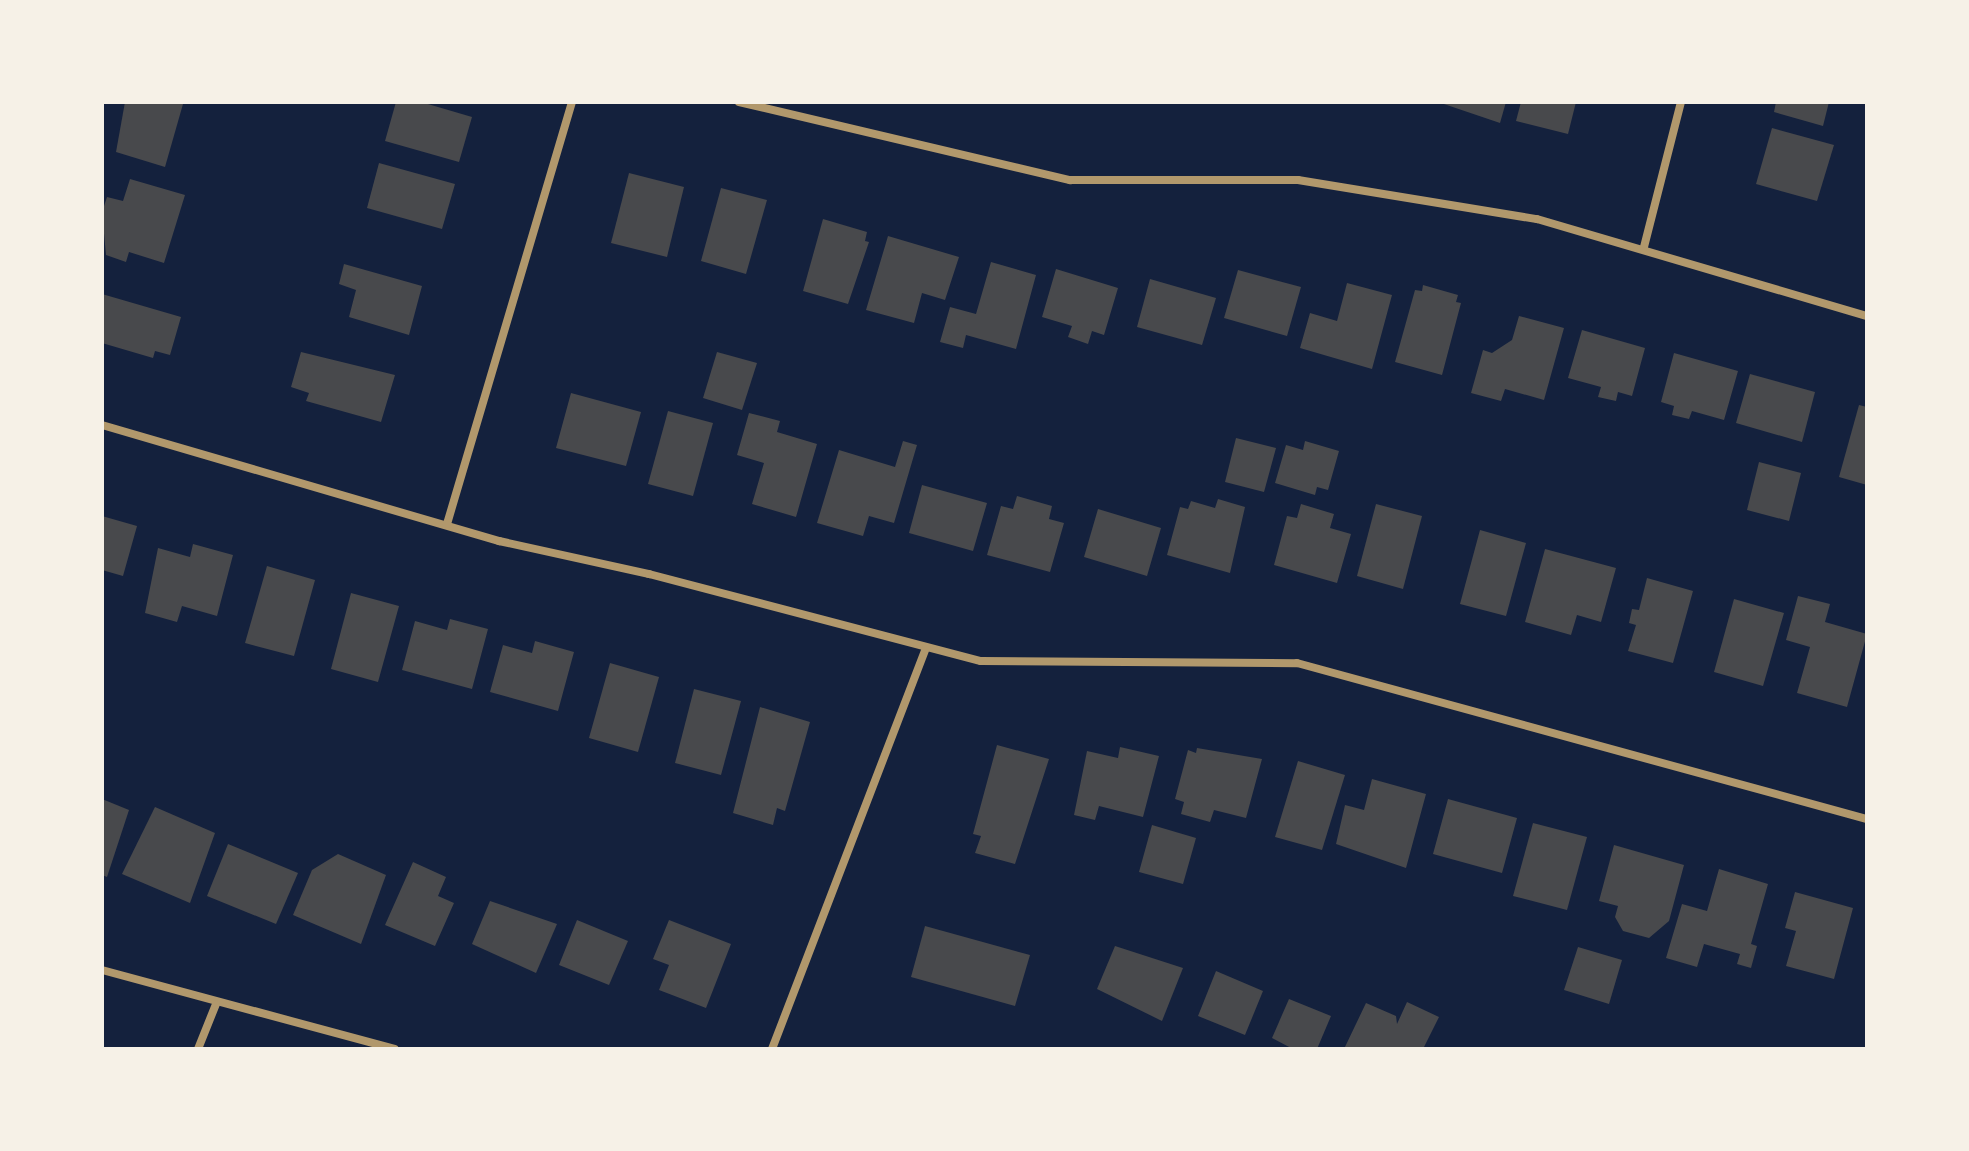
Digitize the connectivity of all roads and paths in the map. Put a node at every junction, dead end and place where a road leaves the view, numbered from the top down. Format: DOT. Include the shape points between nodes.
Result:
graph roads {
  1 [pos="572,102"];
  2 [pos="739,102"];
  3 [pos="1681,102"];
  4 [pos="1644,247"];
  5 [pos="1867,316"];
  6 [pos="102,425"];
  7 [pos="447,524"];
  8 [pos="926,647"];
  9 [pos="1867,819"];
  10 [pos="102,970"];
  11 [pos="216,1004"];
  12 [pos="198,1049"];
  13 [pos="395,1049"];
  14 [pos="772,1049"];
  1 -- 7 [label="street"];
  2 -- 4 [label="street" via="1070,180 1298,180 1537,219"];
  3 -- 4 [label="street"];
  4 -- 5 [label="street"];
  6 -- 7 [label="street"];
  7 -- 8 [label="street"];
  8 -- 9 [label="street" via="981,661 1297,663"];
  8 -- 14 [label="street"];
  10 -- 11 [label="street"];
  11 -- 12 [label="street"];
  11 -- 13 [label="street"];
}
